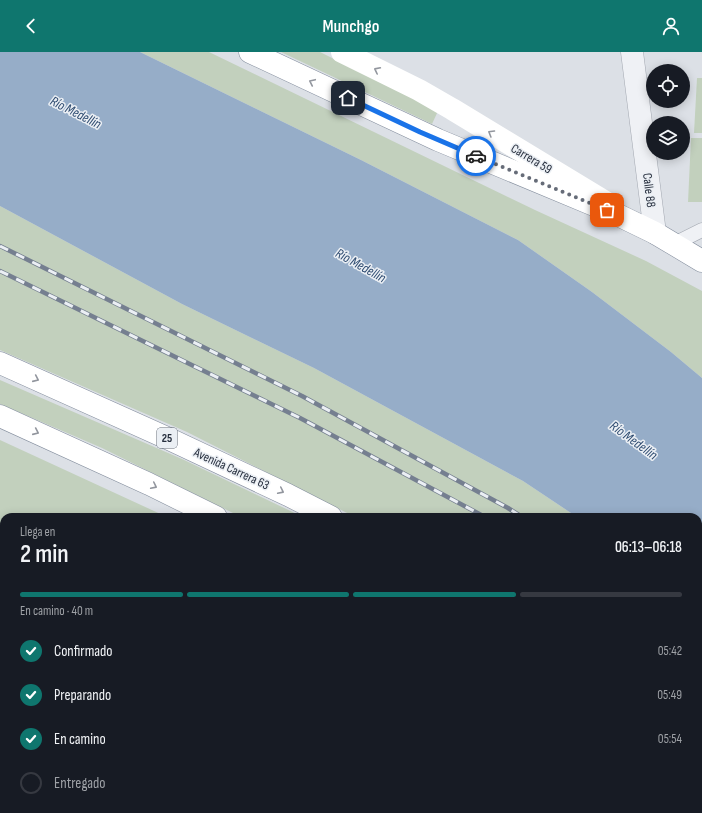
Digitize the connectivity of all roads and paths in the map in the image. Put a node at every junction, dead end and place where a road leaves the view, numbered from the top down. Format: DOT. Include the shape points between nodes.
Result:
graph roads {
  1 [pos="250,52"];
  2 [pos="342,52"];
  3 [pos="632,52"];
  4 [pos="702,230"];
  5 [pos="656,233"];
  6 [pos="674,244"];
  7 [pos="702,261"];
  8 [pos="0,363"];
  9 [pos="0,416"];
  10 [pos="208,513"];
  11 [pos="323,513"];
  5 -- 1 [label="main road, one-way" via="587,201 432,137"];
  5 -- 2 [label="main road, Carrera 59, one-way" via="452,109"];
  3 -- 5 [label="street, Calle 88"];
  4 -- 6 [label="lane"];
  5 -- 6 [label="main road"];
  6 -- 7 [label="main road"];
  8 -- 11 [label="main road, Avenida Carrera 63 / 25, one-way" via="167,438"];
  9 -- 10 [label="main road, one-way"];
}
